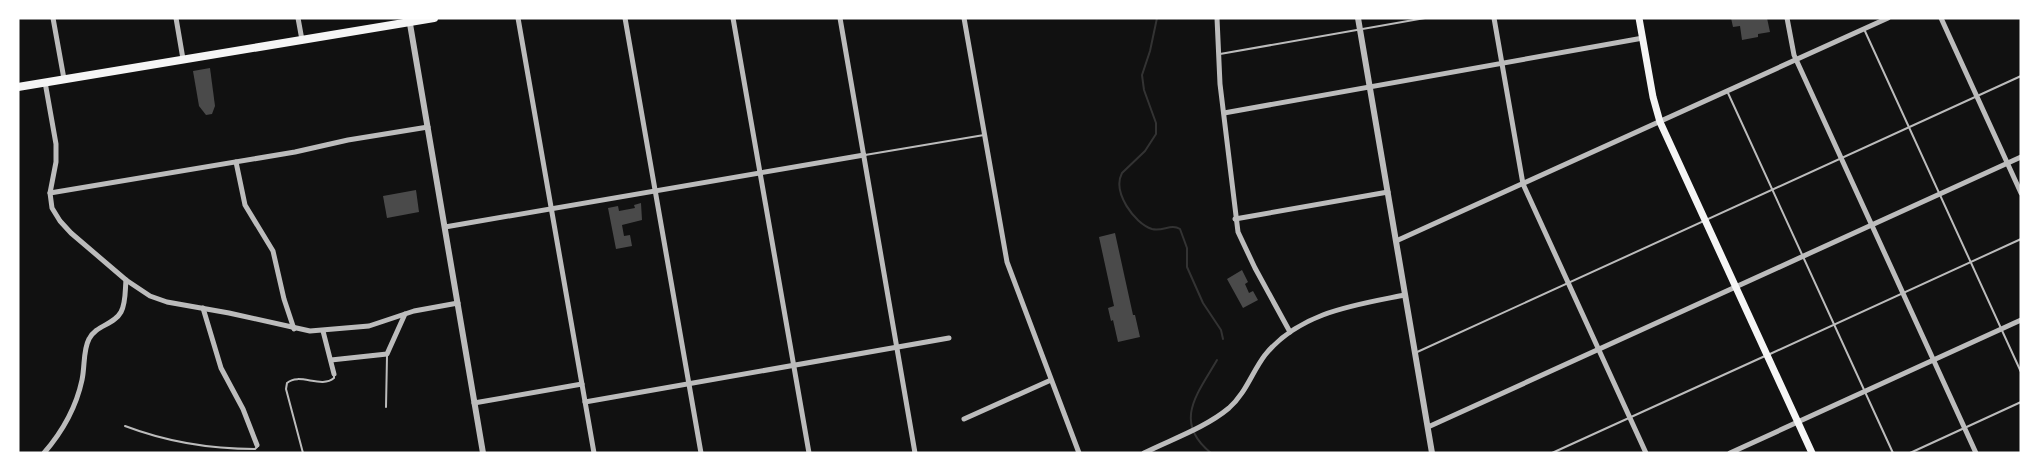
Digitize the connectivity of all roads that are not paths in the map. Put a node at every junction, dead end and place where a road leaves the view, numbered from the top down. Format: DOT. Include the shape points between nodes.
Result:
graph roads {
  1 [pos="53,18"];
  2 [pos="176,18"];
  3 [pos="298,18"];
  4 [pos="434,18"];
  5 [pos="518,18"];
  6 [pos="625,18"];
  7 [pos="733,18"];
  8 [pos="840,18"];
  9 [pos="964,18"];
  10 [pos="1217,18"];
  11 [pos="1358,18"];
  12 [pos="1425,18"];
  13 [pos="1494,18"];
  14 [pos="1640,18"];
  15 [pos="1786,18"];
  16 [pos="1888,18"];
  17 [pos="1941,18"];
  18 [pos="410,20"];
  19 [pos="1360,29"];
  20 [pos="1864,29"];
  21 [pos="1643,38"];
  22 [pos="302,40"];
  23 [pos="1218,54"];
  24 [pos="183,60"];
  25 [pos="1796,60"];
  26 [pos="1502,63"];
  27 [pos="2021,76"];
  28 [pos="64,79"];
  29 [pos="45,82"];
  30 [pos="18,87"];
  31 [pos="1370,87"];
  32 [pos="1727,91"];
  33 [pos="1977,96"];
  34 [pos="1224,113"];
  35 [pos="1660,122"];
  36 [pos="428,127"];
  37 [pos="1909,127"];
  38 [pos="984,135"];
  39 [pos="864,155"];
  40 [pos="1841,158"];
  41 [pos="2021,158"];
  42 [pos="236,162"];
  43 [pos="2008,164"];
  44 [pos="760,173"];
  45 [pos="1523,184"];
  46 [pos="1772,189"];
  47 [pos="655,191"];
  48 [pos="1388,192"];
  49 [pos="50,193"];
  50 [pos="2021,193"];
  51 [pos="1940,195"];
  52 [pos="551,209"];
  53 [pos="1235,219"];
  54 [pos="1705,220"];
  55 [pos="1872,225"];
  56 [pos="445,227"];
  57 [pos="2021,239"];
  58 [pos="1396,241"];
  59 [pos="1803,257"];
  60 [pos="1971,262"];
  61 [pos="126,280"];
  62 [pos="1568,283"];
  63 [pos="1736,287"];
  64 [pos="1903,293"];
  65 [pos="1406,295"];
  66 [pos="458,303"];
  67 [pos="203,308"];
  68 [pos="405,314"];
  69 [pos="2021,320"];
  70 [pos="1834,324"];
  71 [pos="294,329"];
  72 [pos="2001,329"];
  73 [pos="323,331"];
  74 [pos="1290,332"];
  75 [pos="949,338"];
  76 [pos="897,347"];
  77 [pos="1598,350"];
  78 [pos="1415,353"];
  79 [pos="387,354"];
  80 [pos="1767,355"];
  81 [pos="1934,359"];
  82 [pos="331,360"];
  83 [pos="794,365"];
  84 [pos="2021,372"];
  85 [pos="334,374"];
  86 [pos="1051,380"];
  87 [pos="582,384"];
  88 [pos="689,384"];
  89 [pos="1865,392"];
  90 [pos="585,402"];
  91 [pos="2021,402"];
  92 [pos="474,403"];
  93 [pos="386,407"];
  94 [pos="1629,418"];
  95 [pos="964,419"];
  96 [pos="1798,422"];
  97 [pos="125,426"];
  98 [pos="1428,427"];
  99 [pos="1965,428"];
  100 [pos="258,445"];
  101 [pos="44,453"];
  102 [pos="303,453"];
  103 [pos="483,453"];
  104 [pos="594,453"];
  105 [pos="701,453"];
  106 [pos="809,453"];
  107 [pos="915,453"];
  108 [pos="1079,453"];
  109 [pos="1144,453"];
  110 [pos="1432,453"];
  111 [pos="1552,453"];
  112 [pos="1646,453"];
  113 [pos="1730,453"];
  114 [pos="1812,453"];
  115 [pos="1893,453"];
  116 [pos="1910,453"];
  117 [pos="1976,453"];
  1 -- 28 [label="street"];
  2 -- 24 [label="street"];
  3 -- 22 [label="street"];
  4 -- 18 [label="main road"];
  5 -- 52 [label="street"];
  6 -- 47 [label="street"];
  7 -- 44 [label="street"];
  8 -- 39 [label="street"];
  9 -- 38 [label="street"];
  10 -- 23 [label="street"];
  11 -- 19 [label="street"];
  12 -- 19 [label="lane"];
  13 -- 26 [label="street"];
  14 -- 21 [label="main road"];
  15 -- 25 [label="street"];
  16 -- 20 [label="street"];
  17 -- 33 [label="street"];
  18 -- 22 [label="main road"];
  18 -- 36 [label="street"];
  19 -- 23 [label="lane"];
  19 -- 31 [label="street"];
  20 -- 25 [label="street"];
  20 -- 37 [label="lane"];
  21 -- 26 [label="street"];
  21 -- 35 [label="main road"];
  22 -- 24 [label="main road"];
  23 -- 34 [label="street"];
  24 -- 28 [label="main road"];
  25 -- 32 [label="street"];
  25 -- 40 [label="street"];
  26 -- 31 [label="street"];
  26 -- 45 [label="street"];
  27 -- 33 [label="lane"];
  28 -- 29 [label="main road"];
  29 -- 30 [label="main road"];
  29 -- 49 [label="street" via="56,144"];
  31 -- 34 [label="street"];
  31 -- 48 [label="street"];
  32 -- 35 [label="street"];
  32 -- 46 [label="lane"];
  33 -- 37 [label="lane"];
  33 -- 43 [label="street"];
  34 -- 53 [label="street"];
  35 -- 45 [label="street"];
  35 -- 54 [label="main road"];
  36 -- 42 [label="street"];
  36 -- 56 [label="street"];
  37 -- 40 [label="lane"];
  37 -- 51 [label="lane"];
  38 -- 39 [label="lane"];
  38 -- 86 [label="street" via="1007,262"];
  39 -- 44 [label="street"];
  39 -- 76 [label="street"];
  40 -- 46 [label="lane"];
  40 -- 55 [label="street"];
  41 -- 43 [label="street"];
  42 -- 49 [label="street"];
  42 -- 71 [label="street" via="245,205 273,250"];
  43 -- 50 [label="street"];
  43 -- 51 [label="street"];
  44 -- 47 [label="street"];
  44 -- 83 [label="street"];
  45 -- 58 [label="street"];
  45 -- 62 [label="street"];
  46 -- 54 [label="lane"];
  46 -- 59 [label="lane"];
  47 -- 52 [label="street"];
  47 -- 88 [label="street"];
  48 -- 53 [label="street"];
  48 -- 58 [label="street"];
  49 -- 61 [label="street" via="52,208 60,221"];
  51 -- 55 [label="street"];
  51 -- 60 [label="lane"];
  52 -- 56 [label="street"];
  52 -- 87 [label="street"];
  53 -- 74 [label="street" via="1243,244"];
  54 -- 62 [label="lane"];
  54 -- 63 [label="main road"];
  55 -- 59 [label="street"];
  55 -- 64 [label="street"];
  56 -- 66 [label="street"];
  57 -- 60 [label="lane"];
  58 -- 65 [label="street"];
  59 -- 63 [label="street"];
  59 -- 70 [label="lane"];
  60 -- 64 [label="lane"];
  60 -- 72 [label="lane"];
  61 -- 67 [label="street" via="159,299"];
  61 -- 101 [label="street" via="122,312 88,341 73,408"];
  62 -- 77 [label="street"];
  62 -- 78 [label="lane"];
  63 -- 77 [label="street"];
  63 -- 80 [label="main road"];
  64 -- 70 [label="lane"];
  64 -- 81 [label="street"];
  65 -- 74 [label="street" via="1334,310"];
  65 -- 78 [label="street"];
  66 -- 68 [label="street"];
  66 -- 92 [label="street"];
  67 -- 71 [label="street"];
  67 -- 100 [label="street" via="221,368"];
  68 -- 73 [label="street" via="369,326"];
  68 -- 79 [label="street"];
  69 -- 72 [label="street"];
  70 -- 80 [label="lane"];
  70 -- 89 [label="lane"];
  71 -- 73 [label="street"];
  72 -- 81 [label="street"];
  72 -- 84 [label="lane"];
  73 -- 82 [label="street"];
  74 -- 109 [label="street" via="1267,353 1233,404 1212,419"];
  75 -- 76 [label="street"];
  76 -- 83 [label="street"];
  76 -- 107 [label="street"];
  77 -- 94 [label="street"];
  77 -- 98 [label="street"];
  78 -- 98 [label="street"];
  79 -- 82 [label="street"];
  79 -- 93 [label="lane"];
  80 -- 94 [label="lane"];
  80 -- 96 [label="main road"];
  81 -- 89 [label="street"];
  81 -- 99 [label="street"];
  82 -- 85 [label="street"];
  83 -- 88 [label="street"];
  83 -- 106 [label="street"];
  85 -- 102 [label="lane" via="328,382 292,379 286,383"];
  86 -- 95 [label="street"];
  86 -- 108 [label="street"];
  87 -- 90 [label="street"];
  87 -- 92 [label="street"];
  88 -- 90 [label="street"];
  88 -- 105 [label="street"];
  89 -- 96 [label="street"];
  89 -- 115 [label="lane"];
  90 -- 104 [label="street"];
  91 -- 99 [label="lane"];
  92 -- 103 [label="street"];
  94 -- 111 [label="lane"];
  94 -- 112 [label="street"];
  96 -- 113 [label="street"];
  96 -- 114 [label="main road"];
  97 -- 100 [label="lane" via="167,440 216,448 255,449"];
  98 -- 110 [label="street"];
  99 -- 116 [label="lane"];
  99 -- 117 [label="street"];
}
